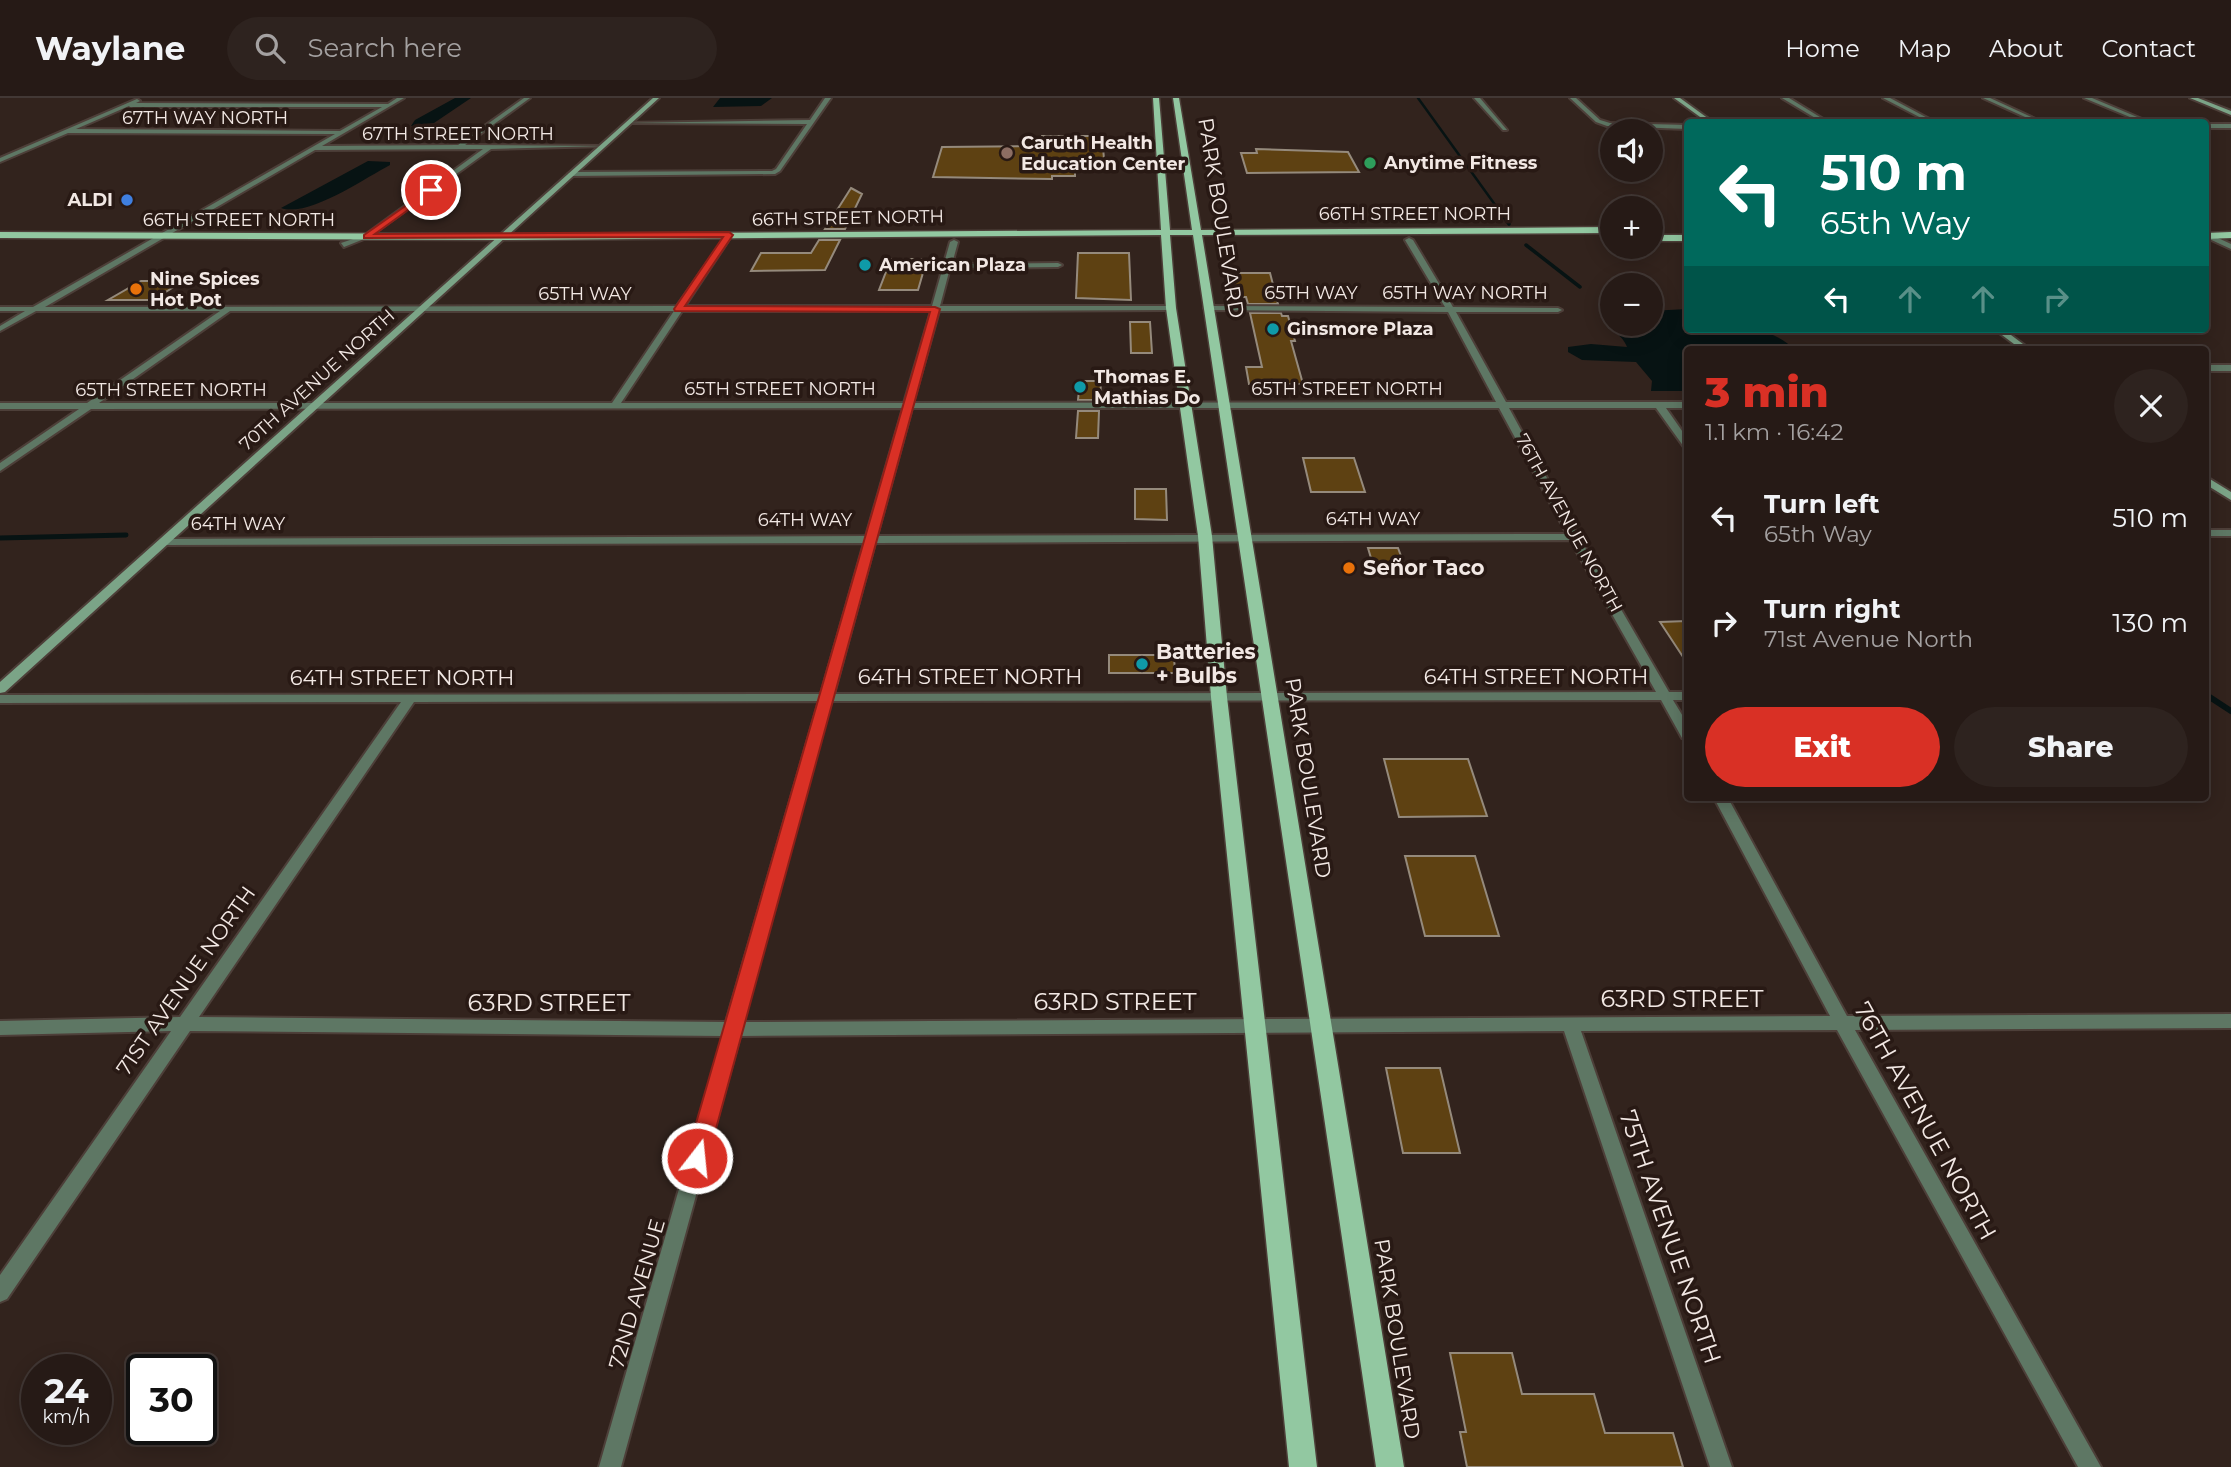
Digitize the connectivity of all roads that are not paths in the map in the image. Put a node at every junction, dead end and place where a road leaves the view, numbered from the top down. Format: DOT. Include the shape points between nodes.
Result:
graph roads {
  1 [pos="146,98"];
  2 [pos="401,98"];
  3 [pos="527,98"];
  4 [pos="656,98"];
  5 [pos="828,98"];
  6 [pos="1156,98"];
  7 [pos="1176,98"];
  8 [pos="1476,98"];
  9 [pos="1573,98"];
  10 [pos="1677,98"];
  11 [pos="1785,98"];
  12 [pos="1885,98"];
  13 [pos="1986,98"];
  14 [pos="2087,98"];
  15 [pos="2193,98"];
  16 [pos="130,105"];
  17 [pos="388,105"];
  18 [pos="2231,113"];
  19 [pos="1706,119"];
  20 [pos="1820,119"];
  21 [pos="1926,119"];
  22 [pos="2032,119"];
  23 [pos="2139,119"];
  24 [pos="811,122"];
  25 [pos="629,123"];
  26 [pos="2209,126"];
  27 [pos="2231,126"];
  28 [pos="1684,127"];
  29 [pos="1505,129"];
  30 [pos="67,131"];
  31 [pos="342,132"];
  32 [pos="1173,145"];
  33 [pos="602,146"];
  34 [pos="459,147"];
  35 [pos="314,148"];
  36 [pos="489,148"];
  37 [pos="1184,149"];
  38 [pos="0,160"];
  39 [pos="571,174"];
  40 [pos="2231,227"];
  41 [pos="1600,230"];
  42 [pos="1663,230"];
  43 [pos="1684,230"];
  44 [pos="2209,232"];
  45 [pos="2209,233"];
  46 [pos="0,235"];
  47 [pos="163,235"];
  48 [pos="729,235"];
  49 [pos="2209,235"];
  50 [pos="2231,235"];
  51 [pos="367,236"];
  52 [pos="1165,236"];
  53 [pos="1198,236"];
  54 [pos="502,237"];
  55 [pos="1663,238"];
  56 [pos="1684,238"];
  57 [pos="1600,239"];
  58 [pos="1409,240"];
  59 [pos="954,242"];
  60 [pos="0,244"];
  61 [pos="148,244"];
  62 [pos="723,244"];
  63 [pos="344,245"];
  64 [pos="493,245"];
  65 [pos="2231,247"];
  66 [pos="1058,265"];
  67 [pos="947,266"];
  68 [pos="1171,308"];
  69 [pos="1208,308"];
  70 [pos="0,309"];
  71 [pos="36,309"];
  72 [pos="679,309"];
  73 [pos="935,309"];
  74 [pos="1372,309"];
  75 [pos="227,310"];
  76 [pos="421,310"];
  77 [pos="1451,310"];
  78 [pos="1558,310"];
  79 [pos="0,329"];
  80 [pos="2004,333"];
  81 [pos="2021,346"];
  82 [pos="2209,368"];
  83 [pos="2231,368"];
  84 [pos="1185,404"];
  85 [pos="1224,404"];
  86 [pos="1504,404"];
  87 [pos="315,405"];
  88 [pos="615,405"];
  89 [pos="908,405"];
  90 [pos="1659,405"];
  91 [pos="1684,405"];
  92 [pos="0,406"];
  93 [pos="90,406"];
  94 [pos="1684,440"];
  95 [pos="0,468"];
  96 [pos="2209,482"];
  97 [pos="2231,498"];
  98 [pos="2209,533"];
  99 [pos="2231,533"];
  100 [pos="1205,536"];
  101 [pos="1245,536"];
  102 [pos="871,537"];
  103 [pos="1574,537"];
  104 [pos="163,542"];
  105 [pos="0,689"];
  106 [pos="827,696"];
  107 [pos="1268,696"];
  108 [pos="1666,696"];
  109 [pos="1684,696"];
  110 [pos="1219,697"];
  111 [pos="410,698"];
  112 [pos="0,699"];
  113 [pos="1684,729"];
  114 [pos="1723,801"];
  115 [pos="2231,1021"];
  116 [pos="1842,1023"];
  117 [pos="184,1024"];
  118 [pos="1570,1024"];
  119 [pos="1255,1026"];
  120 [pos="1322,1026"];
  121 [pos="0,1028"];
  122 [pos="733,1029"];
  123 [pos="0,1292"];
  124 [pos="610,1467"];
  125 [pos="1303,1467"];
  126 [pos="1390,1467"];
  127 [pos="1721,1467"];
  128 [pos="2090,1467"];
  1 -- 16 [label="street"];
  2 -- 17 [label="street"];
  3 -- 34 [label="street"];
  4 -- 25 [label="street, 70TH AVENUE NORTH"];
  5 -- 24 [label="street"];
  6 -- 52 [label="main road" via="1163,131"];
  7 -- 37 [label="main road, PARK BOULEVARD"];
  8 -- 29 [label="street"];
  9 -- 28 [label="street" via="1609,125"];
  10 -- 19 [label="street"];
  11 -- 20 [label="street"];
  12 -- 21 [label="street"];
  13 -- 22 [label="street"];
  14 -- 23 [label="street"];
  15 -- 18 [label="street"];
  16 -- 17 [label="street"];
  16 -- 30 [label="street"];
  17 -- 31 [label="street"];
  24 -- 25 [label="street"];
  24 -- 39 [label="street" via="772,173"];
  25 -- 33 [label="street, 70TH AVENUE NORTH"];
  26 -- 27 [label="street"];
  30 -- 31 [label="street, 67TH WAY NORTH"];
  30 -- 38 [label="street"];
  31 -- 35 [label="street"];
  32 -- 37 [label="main road"];
  33 -- 36 [label="street, 67TH STREET NORTH"];
  33 -- 39 [label="street, 70TH AVENUE NORTH"];
  34 -- 35 [label="street, 67TH STREET NORTH"];
  34 -- 36 [label="street, 67TH STREET NORTH"];
  35 -- 47 [label="street"];
  36 -- 51 [label="street"];
  37 -- 53 [label="main road, PARK BOULEVARD"];
  39 -- 54 [label="street, 70TH AVENUE NORTH"];
  40 -- 44 [label="main road"];
  41 -- 53 [label="main road, 66TH STREET NORTH"];
  42 -- 43 [label="main road"];
  45 -- 50 [label="main road"];
  46 -- 47 [label="main road, 66TH STREET NORTH"];
  47 -- 51 [label="main road, 66TH STREET NORTH"];
  47 -- 61 [label="street"];
  48 -- 52 [label="main road, 66TH STREET NORTH"];
  48 -- 54 [label="main road, 66TH STREET NORTH"];
  48 -- 62 [label="street"];
  49 -- 65 [label="street"];
  51 -- 54 [label="main road, 66TH STREET NORTH"];
  51 -- 63 [label="street"];
  52 -- 53 [label="main road, 66TH STREET NORTH"];
  52 -- 59 [label="main road, 66TH STREET NORTH"];
  52 -- 68 [label="main road"];
  53 -- 58 [label="main road, 66TH STREET NORTH"];
  53 -- 69 [label="main road, PARK BOULEVARD"];
  54 -- 64 [label="street, 70TH AVENUE NORTH"];
  55 -- 56 [label="main road"];
  57 -- 58 [label="main road, 66TH STREET NORTH"];
  58 -- 77 [label="street, 76TH AVENUE NORTH"];
  59 -- 62 [label="main road, 66TH STREET NORTH"];
  59 -- 67 [label="street, 72ND AVENUE"];
  60 -- 61 [label="main road, 66TH STREET NORTH"];
  61 -- 63 [label="main road, 66TH STREET NORTH"];
  61 -- 71 [label="street"];
  62 -- 64 [label="main road, 66TH STREET NORTH"];
  62 -- 72 [label="street"];
  63 -- 64 [label="main road, 66TH STREET NORTH"];
  64 -- 76 [label="street, 70TH AVENUE NORTH"];
  66 -- 67 [label="street"];
  67 -- 73 [label="street, 72ND AVENUE"];
  68 -- 73 [label="street, 65TH WAY"];
  68 -- 84 [label="main road"];
  69 -- 74 [label="street, 65TH WAY"];
  69 -- 85 [label="main road, PARK BOULEVARD"];
  70 -- 71 [label="street, 65TH WAY"];
  71 -- 75 [label="street, 65TH WAY"];
  71 -- 79 [label="street"];
  72 -- 73 [label="street, 65TH WAY"];
  72 -- 76 [label="street, 65TH WAY"];
  72 -- 88 [label="street"];
  73 -- 89 [label="street, 72ND AVENUE"];
  74 -- 77 [label="street, 65TH WAY NORTH"];
  75 -- 76 [label="street, 65TH WAY"];
  75 -- 93 [label="street"];
  76 -- 87 [label="street, 70TH AVENUE NORTH"];
  77 -- 78 [label="street, 65TH WAY NORTH"];
  77 -- 86 [label="street, 76TH AVENUE NORTH"];
  80 -- 81 [label="street"];
  82 -- 83 [label="street"];
  84 -- 85 [label="street, 65TH STREET NORTH"];
  84 -- 89 [label="street, 65TH STREET NORTH"];
  84 -- 100 [label="main road"];
  85 -- 86 [label="street, 65TH STREET NORTH"];
  85 -- 101 [label="main road, PARK BOULEVARD"];
  86 -- 90 [label="street, 65TH STREET NORTH"];
  86 -- 103 [label="street, 76TH AVENUE NORTH"];
  87 -- 88 [label="street, 65TH STREET NORTH"];
  87 -- 93 [label="street, 65TH STREET NORTH"];
  87 -- 104 [label="street, 70TH AVENUE NORTH"];
  88 -- 89 [label="street, 65TH STREET NORTH"];
  89 -- 102 [label="street, 72ND AVENUE"];
  90 -- 91 [label="street, 65TH STREET NORTH"];
  90 -- 94 [label="street"];
  92 -- 93 [label="street, 65TH STREET NORTH"];
  93 -- 95 [label="street"];
  96 -- 97 [label="street"];
  98 -- 99 [label="street"];
  100 -- 101 [label="street, 64TH WAY"];
  100 -- 102 [label="street, 64TH WAY"];
  100 -- 110 [label="main road"];
  101 -- 103 [label="street, 64TH WAY"];
  101 -- 107 [label="main road, PARK BOULEVARD"];
  102 -- 104 [label="street, 64TH WAY"];
  102 -- 106 [label="street, 72ND AVENUE"];
  103 -- 108 [label="street, 76TH AVENUE NORTH"];
  104 -- 105 [label="street, 70TH AVENUE NORTH"];
  106 -- 110 [label="street, 64TH STREET NORTH"];
  106 -- 111 [label="street, 64TH STREET NORTH"];
  106 -- 122 [label="street, 72ND AVENUE"];
  107 -- 108 [label="street, 64TH STREET NORTH"];
  107 -- 110 [label="street, 64TH STREET NORTH"];
  107 -- 120 [label="main road, PARK BOULEVARD"];
  108 -- 109 [label="street, 64TH STREET NORTH"];
  108 -- 113 [label="street, 76TH AVENUE NORTH"];
  110 -- 119 [label="main road"];
  111 -- 112 [label="street, 64TH STREET NORTH"];
  111 -- 117 [label="street, 71ST AVENUE NORTH"];
  114 -- 116 [label="street, 76TH AVENUE NORTH"];
  115 -- 116 [label="street, 63RD STREET"];
  116 -- 118 [label="street, 63RD STREET"];
  116 -- 128 [label="street, 76TH AVENUE NORTH"];
  117 -- 121 [label="street, 63RD STREET"];
  117 -- 122 [label="street, 63RD STREET"];
  117 -- 123 [label="street, 71ST AVENUE NORTH"];
  118 -- 120 [label="street, 63RD STREET"];
  118 -- 127 [label="street, 75TH AVENUE NORTH"];
  119 -- 120 [label="street, 63RD STREET"];
  119 -- 122 [label="street, 63RD STREET"];
  119 -- 125 [label="main road"];
  120 -- 126 [label="main road, PARK BOULEVARD"];
  122 -- 124 [label="street, 72ND AVENUE"];
}
